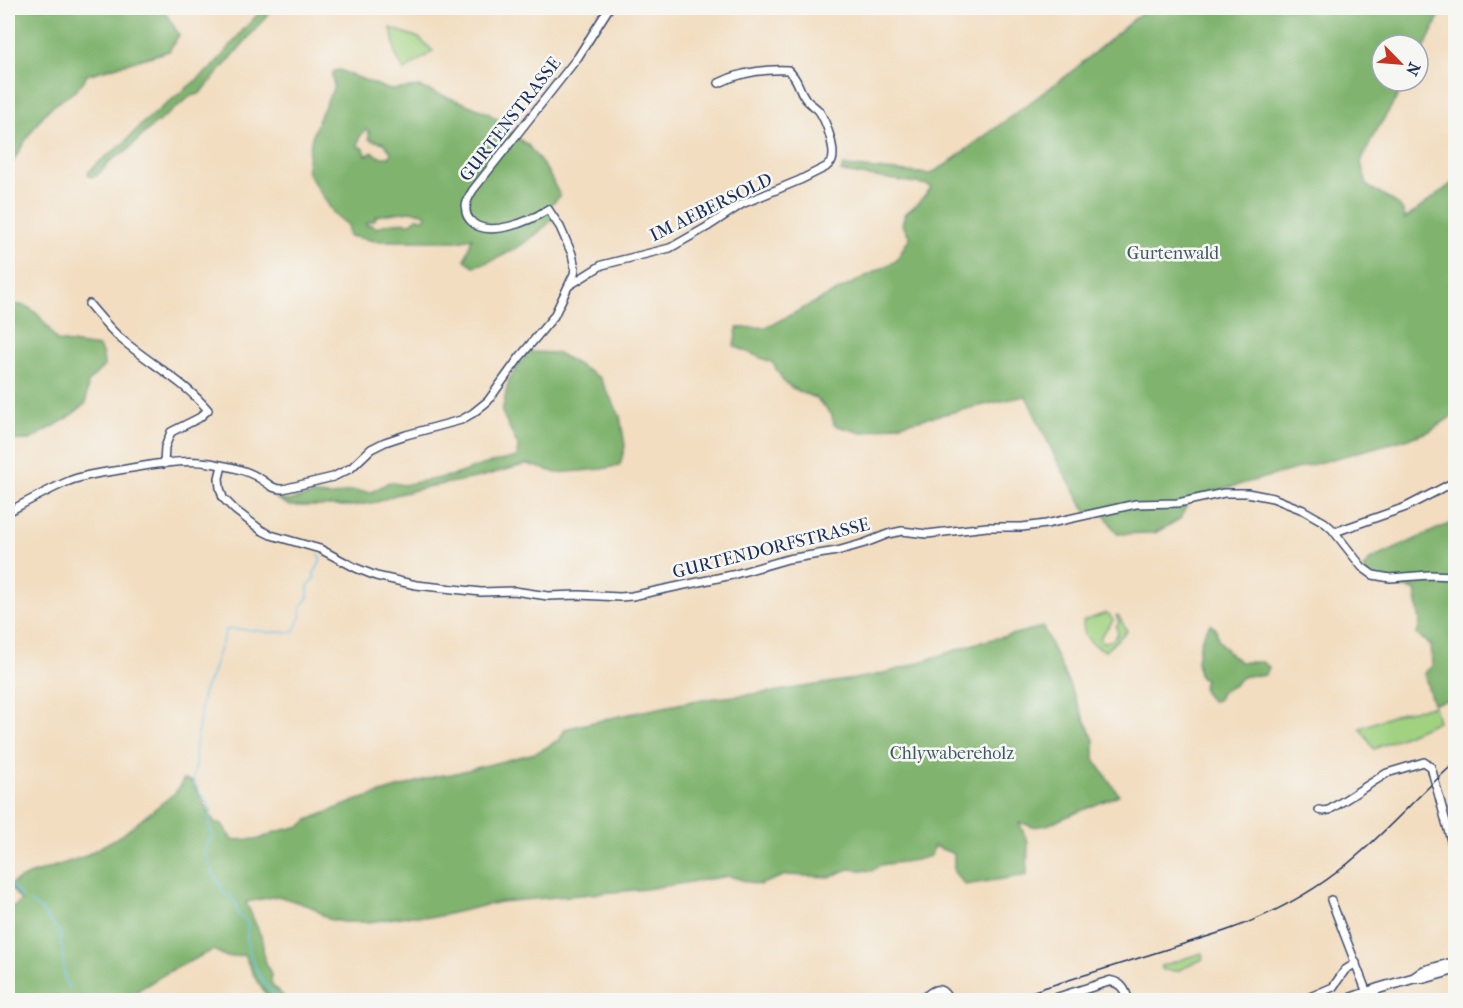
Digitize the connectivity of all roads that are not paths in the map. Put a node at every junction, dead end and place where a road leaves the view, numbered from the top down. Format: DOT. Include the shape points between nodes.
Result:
graph roads {
  1 [pos="609,8"];
  2 [pos="719,83"];
  3 [pos="570,285"];
  4 [pos="89,304"];
  5 [pos="164,464"];
  6 [pos="222,466"];
  7 [pos="1455,481"];
  8 [pos="8,512"];
  9 [pos="1335,532"];
  10 [pos="1455,576"];
  11 [pos="1319,810"];
  12 [pos="1455,859"];
  13 [pos="1331,900"];
  14 [pos="1455,962"];
  15 [pos="1356,963"];
  16 [pos="1455,969"];
  17 [pos="1414,978"];
  18 [pos="1367,993"];
  19 [pos="927,995"];
  20 [pos="946,1000"];
  21 [pos="1050,1000"];
  22 [pos="1128,1000"];
  23 [pos="1303,1000"];
  24 [pos="1346,1000"];
  1 -- 3 [label="street, GURTENSTRASSE" via="564,74 473,190 466,207 473,224 490,229 534,218 548,209 574,261"];
  2 -- 3 [label="street, IM AEBERSOLD" via="749,72 788,70 824,120 833,150 832,161 800,180 742,204 670,248 602,265"];
  3 -- 6 [label="street, GURTENSTRASSE" via="548,325 488,401 467,417 385,442 333,477 283,489 277,490 256,476"];
  4 -- 5 [label="street" via="120,338 208,410 171,432"];
  5 -- 6 [label="street, GURTENSTRASSE" via="195,462"];
  5 -- 8 [label="street, GURTENSTRASSE" via="92,474"];
  6 -- 9 [label="street, GURTENDORFSTRASSE" via="219,478 223,498 271,535 320,549 356,568 394,580 548,596 632,596 837,551 902,531 927,534 1022,527 1136,504 1178,503 1224,493 1273,498 1303,510"];
  7 -- 9 [label="street" via="1406,507"];
  9 -- 10 [label="street, GURTENDORFSTRASSE" via="1373,575"];
  11 -- 12 [label="street" via="1329,810 1387,773 1424,762 1431,767"];
  13 -- 15 [label="street"];
  14 -- 17 [label="main road"];
  15 -- 18 [label="street"];
  15 -- 23 [label="street" via="1345,970 1333,987"];
  16 -- 17 [label="main road"];
  17 -- 18 [label="main road"];
  18 -- 24 [label="main road"];
  19 -- 20 [label="street" via="940,990"];
  21 -- 22 [label="street" via="1110,981 1121,985"];
}
